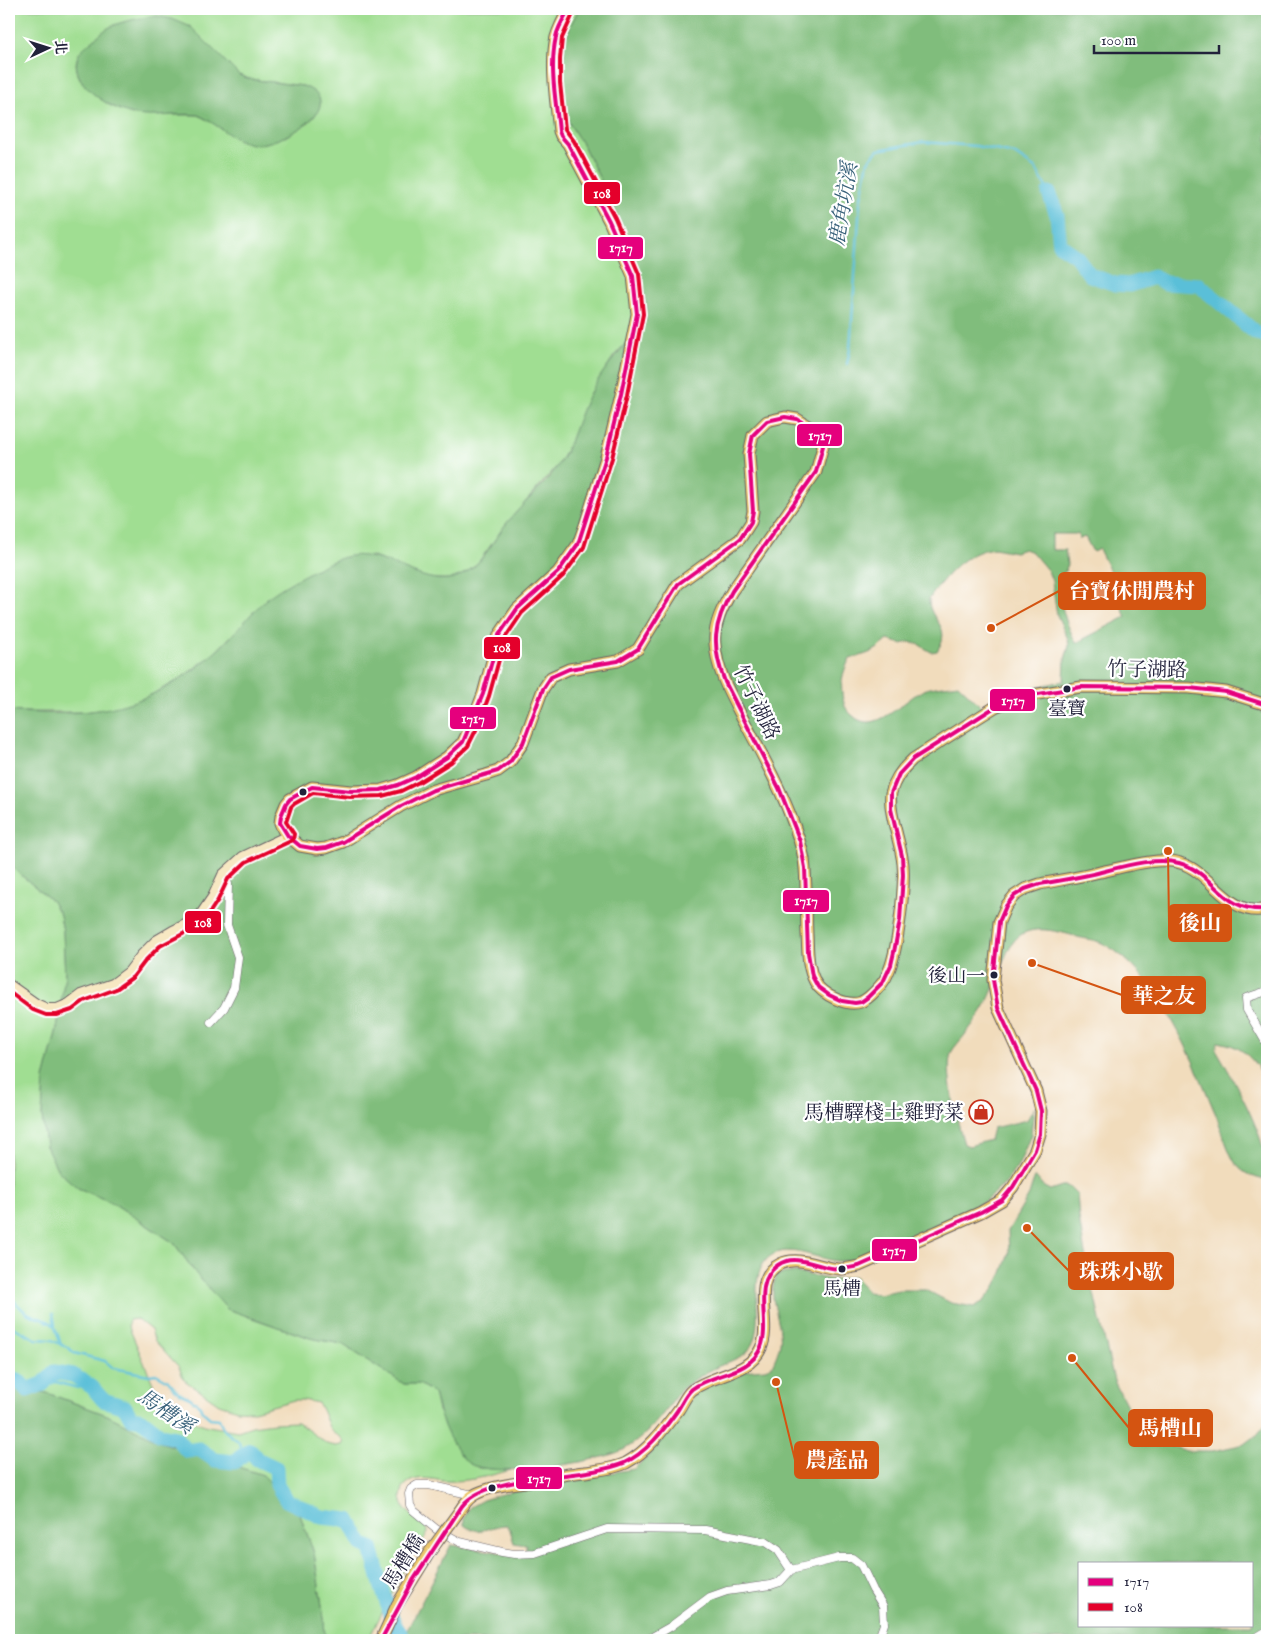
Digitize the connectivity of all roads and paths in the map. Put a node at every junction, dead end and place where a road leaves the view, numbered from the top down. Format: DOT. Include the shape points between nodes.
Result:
graph roads {
  1 [pos="569,9"];
  2 [pos="1267,705"];
  3 [pos="288,836"];
  4 [pos="223,875"];
  5 [pos="1267,909"];
  6 [pos="9,985"];
  7 [pos="1267,991"];
  8 [pos="211,1022"];
  9 [pos="1267,1044"];
  10 [pos="473,1495"];
  11 [pos="791,1570"];
  12 [pos="1267,1631"];
  13 [pos="880,1635"];
  14 [pos="381,1640"];
  15 [pos="646,1640"];
  16 [pos="1252,1640"];
  1 -- 3 [label="main road" via="556,38 554,56 559,131 610,221 633,276 637,314 606,457 585,525 578,544 558,572 518,609 500,635 483,694 463,742 447,757 398,785 381,790 312,787 286,804 280,823"];
  2 -- 3 [label="main road, 竹子湖路" via="1226,692 1189,688 1080,686 1020,697 995,707 921,754 904,767 891,794 903,864 899,921 887,976 876,991 861,1002 843,1002 824,992 817,984 808,961 804,858 796,829 778,785 723,680 714,643 716,627 732,591 816,472 823,446 819,433 797,418 785,417 767,421 753,435 749,454 753,511 751,522 740,539 678,584 638,648 618,661 569,668 551,677 522,743 510,762 498,771 433,790 344,842 317,849 300,846"];
  3 -- 4 [label="street" via="242,857"];
  4 -- 6 [label="street" via="198,919 156,942 114,984 81,995 57,1010 36,1004"];
  4 -- 8 [label="street" via="228,884 227,925 238,957 234,988 224,1008"];
  5 -- 10 [label="main road" via="1245,909 1232,903 1194,870 1179,862 1166,861 1040,884 1014,896 999,922 993,980 998,1008 1036,1091 1041,1111 1040,1134 1035,1150 1002,1200 859,1266 840,1269 798,1261 779,1264 771,1270 763,1292 765,1321 761,1349 750,1363 690,1391 650,1444 636,1456 624,1464 604,1469 497,1487"];
  7 -- 9 [label="street" via="1246,998 1247,1010"];
  10 -- 11 [label="street" via="429,1484 417,1485 409,1494 413,1510 436,1529 460,1542 502,1552 535,1553 607,1529 705,1530 766,1542 778,1550"];
  10 -- 14 [label="main road, 馬槽橋, bridge" via="429,1553"];
  11 -- 13 [label="street" via="839,1558 852,1558 861,1565 883,1606 884,1624"];
  11 -- 15 [label="street" via="780,1582 710,1597 670,1627"];
  12 -- 16 [label="street"];
}
